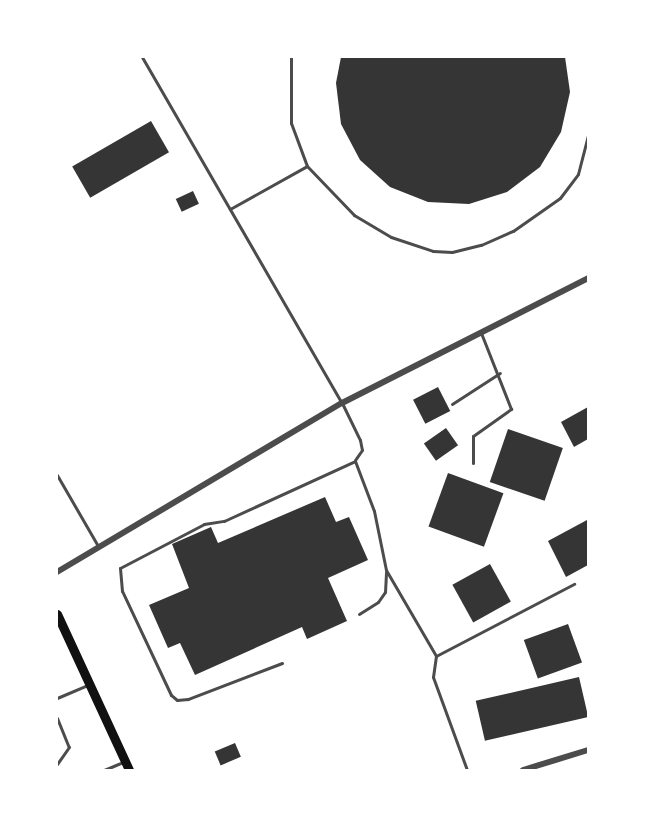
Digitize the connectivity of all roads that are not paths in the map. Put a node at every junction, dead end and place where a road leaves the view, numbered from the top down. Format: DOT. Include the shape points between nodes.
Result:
graph roads {
  1 [pos="142,57"];
  2 [pos="291,57"];
  3 [pos="588,135"];
  4 [pos="307,166"];
  5 [pos="230,209"];
  6 [pos="588,278"];
  7 [pos="481,333"];
  8 [pos="500,373"];
  9 [pos="342,403"];
  10 [pos="452,404"];
  11 [pos="355,461"];
  12 [pos="473,463"];
  13 [pos="57,475"];
  14 [pos="98,546"];
  15 [pos="386,570"];
  16 [pos="57,572"];
  17 [pos="574,584"];
  18 [pos="57,614"];
  19 [pos="359,614"];
  20 [pos="436,656"];
  21 [pos="282,663"];
  22 [pos="92,683"];
  23 [pos="57,698"];
  24 [pos="57,718"];
  25 [pos="588,750"];
  26 [pos="57,764"];
  27 [pos="127,766"];
  28 [pos="104,770"];
  29 [pos="467,770"];
  30 [pos="523,770"];
  1 -- 5 [label="lane"];
  2 -- 4 [label="lane" via="291,123"];
  3 -- 4 [label="lane" via="578,174 560,198 513,231 452,252 433,251 391,237 354,215"];
  4 -- 5 [label="lane"];
  5 -- 9 [label="lane"];
  6 -- 7 [label="street"];
  7 -- 8 [label="lane"];
  7 -- 9 [label="street"];
  8 -- 10 [label="lane"];
  8 -- 12 [label="lane" via="511,409 473,436"];
  9 -- 11 [label="lane" via="360,440 362,450"];
  9 -- 14 [label="street"];
  11 -- 15 [label="lane" via="374,511"];
  11 -- 21 [label="lane" via="224,522 204,524 120,568 122,591 171,695 177,699 188,699"];
  13 -- 14 [label="lane"];
  14 -- 16 [label="street"];
  15 -- 19 [label="lane" via="385,592 378,602"];
  15 -- 20 [label="lane"];
  17 -- 20 [label="lane"];
  18 -- 22 [label="main road"];
  20 -- 29 [label="lane" via="433,677"];
  22 -- 23 [label="lane"];
  22 -- 27 [label="main road"];
  24 -- 26 [label="lane" via="69,752"];
  25 -- 30 [label="street"];
  27 -- 28 [label="lane"];
}
